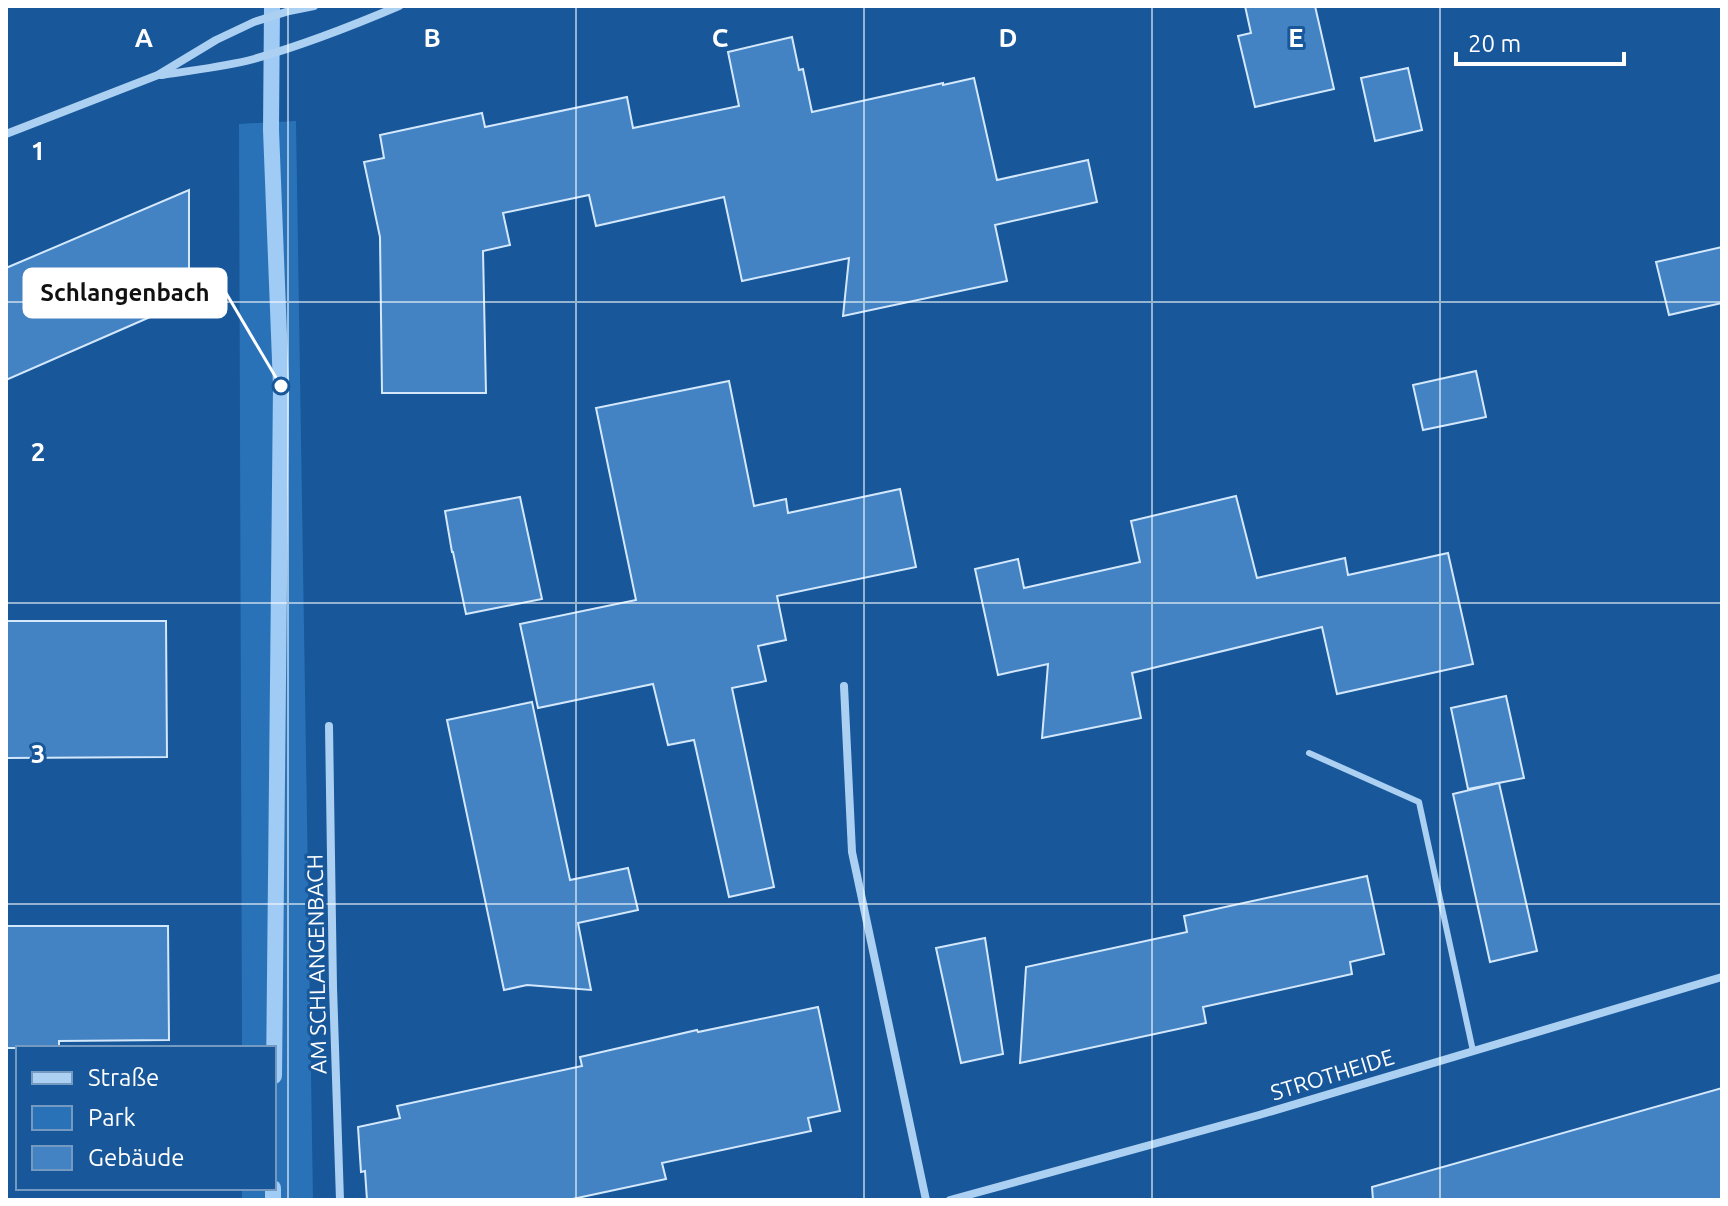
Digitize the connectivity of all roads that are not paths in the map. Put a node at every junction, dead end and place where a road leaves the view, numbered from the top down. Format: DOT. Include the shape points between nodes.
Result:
graph roads {
  1 [pos="314,6"];
  2 [pos="399,6"];
  3 [pos="158,75"];
  4 [pos="6,134"];
  5 [pos="844,686"];
  6 [pos="329,726"];
  7 [pos="1309,753"];
  8 [pos="1722,977"];
  9 [pos="1473,1051"];
  10 [pos="340,1200"];
  11 [pos="926,1200"];
  12 [pos="950,1200"];
  1 -- 3 [label="street" via="254,22"];
  2 -- 3 [label="street" via="255,58"];
  3 -- 4 [label="street"];
  5 -- 11 [label="street" via="852,852"];
  6 -- 10 [label="street, AM SCHLANGENBACH"];
  7 -- 9 [label="lane" via="1419,802"];
  8 -- 9 [label="street, STROTHEIDE"];
  9 -- 12 [label="street, STROTHEIDE"];
}
